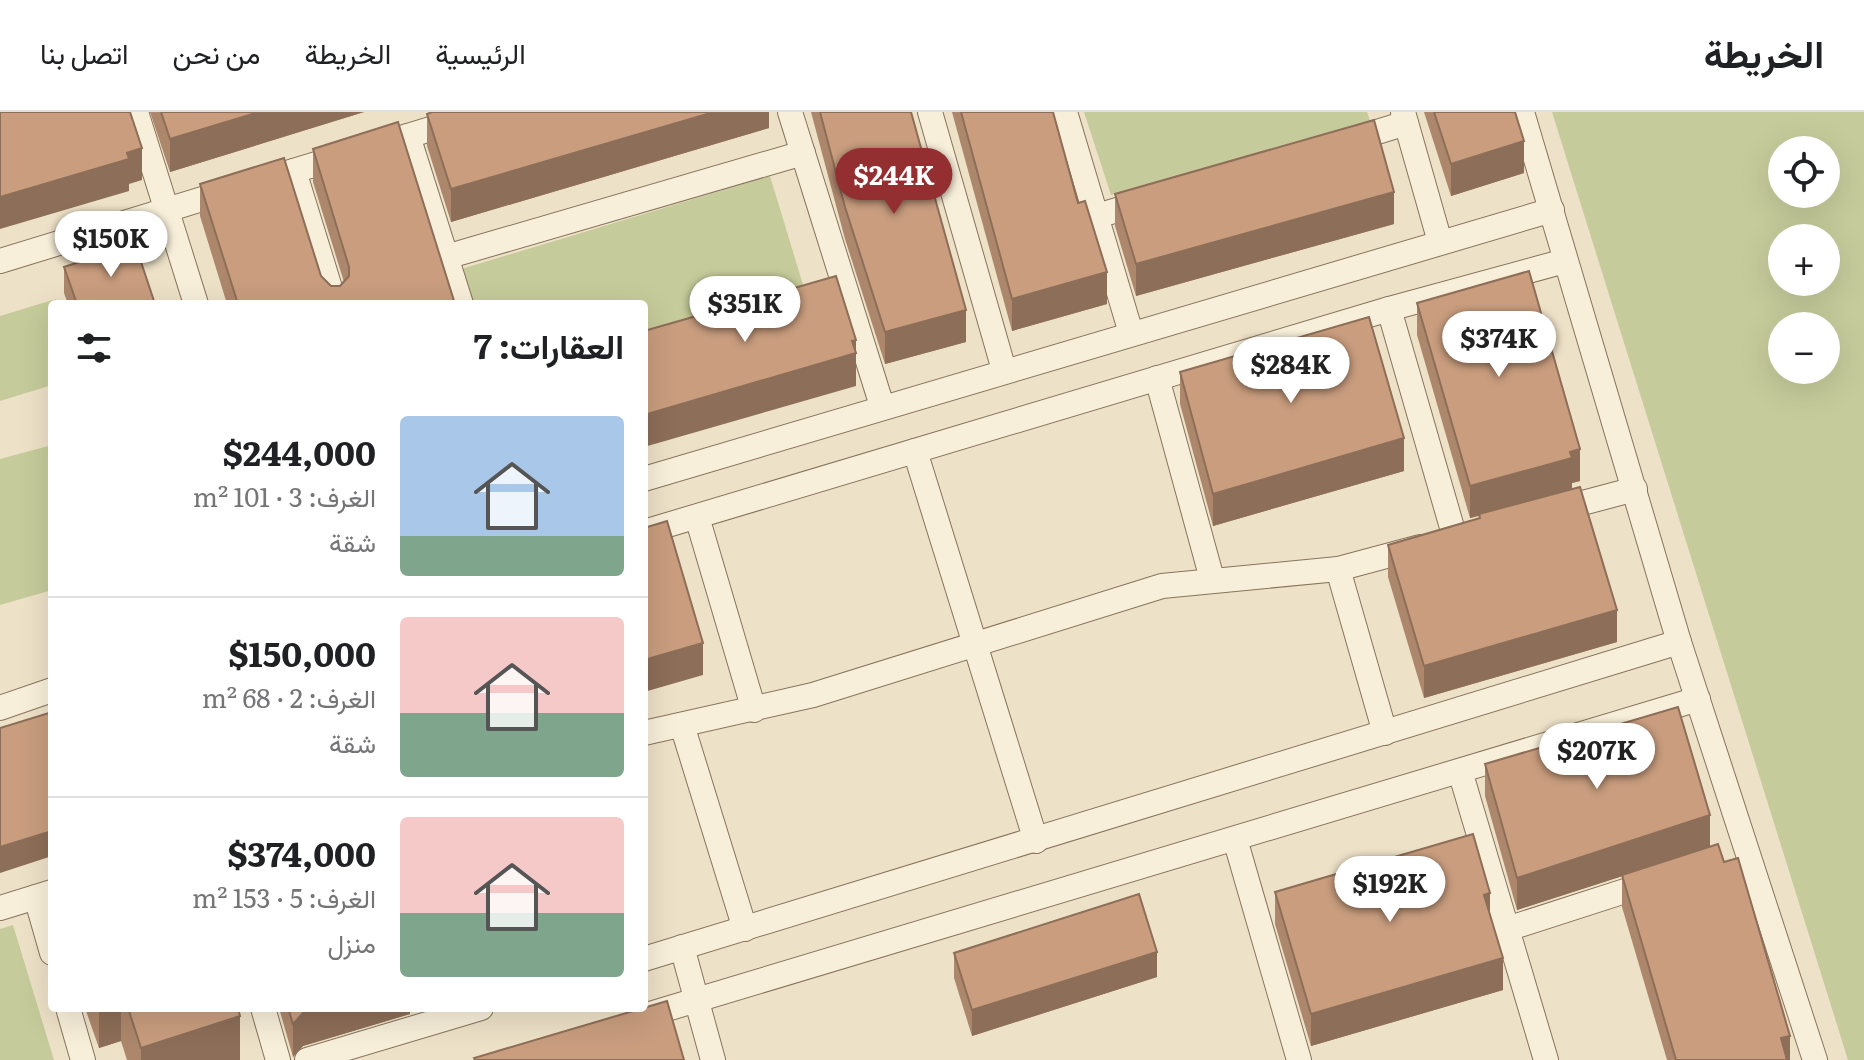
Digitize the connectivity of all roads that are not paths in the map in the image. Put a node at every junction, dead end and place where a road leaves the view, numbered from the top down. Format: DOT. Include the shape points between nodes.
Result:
graph roads {
  1 [pos="136,112"];
  2 [pos="790,112"];
  3 [pos="930,112"];
  4 [pos="1065,112"];
  5 [pos="1522,112"];
  6 [pos="476,113"];
  7 [pos="1404,118"];
  8 [pos="408,136"];
  9 [pos="1318,150"];
  10 [pos="803,153"];
  11 [pos="294,171"];
  12 [pos="1170,194"];
  13 [pos="167,210"];
  14 [pos="1552,210"];
  15 [pos="1097,216"];
  16 [pos="1440,242"];
  17 [pos="446,257"];
  18 [pos="0,261"];
  19 [pos="1565,261"];
  20 [pos="846,290"];
  21 [pos="817,299"];
  22 [pos="195,300"];
  23 [pos="334,300"];
  24 [pos="460,300"];
  25 [pos="1389,309"];
  26 [pos="1131,333"];
  27 [pos="1004,370"];
  28 [pos="1157,378"];
  29 [pos="882,406"];
  30 [pos="915,451"];
  31 [pos="648,478"];
  32 [pos="1635,489"];
  33 [pos="697,517"];
  34 [pos="1530,517"];
  35 [pos="1485,529"];
  36 [pos="648,531"];
  37 [pos="1455,538"];
  38 [pos="1338,569"];
  39 [pos="1212,579"];
  40 [pos="1679,642"];
  41 [pos="975,644"];
  42 [pos="48,691"];
  43 [pos="1698,699"];
  44 [pos="0,708"];
  45 [pos="754,710"];
  46 [pos="682,725"];
  47 [pos="648,732"];
  48 [pos="1385,733"];
  49 [pos="1460,771"];
  50 [pos="1235,839"];
  51 [pos="1036,841"];
  52 [pos="1748,851"];
  53 [pos="1718,861"];
  54 [pos="1672,875"];
  55 [pos="44,894"];
  56 [pos="0,908"];
  57 [pos="48,924"];
  58 [pos="745,929"];
  59 [pos="1507,929"];
  60 [pos="682,947"];
  61 [pos="648,958"];
  62 [pos="697,1000"];
  63 [pos="69,1012"];
  64 [pos="264,1012"];
  65 [pos="468,1012"];
  66 [pos="623,1023"];
  67 [pos="83,1060"];
  68 [pos="278,1060"];
  69 [pos="307,1060"];
  70 [pos="713,1060"];
  71 [pos="1299,1060"];
  72 [pos="1546,1060"];
  73 [pos="1815,1060"];
  1 -- 13 [label="street"];
  2 -- 10 [label="street"];
  3 -- 27 [label="street"];
  4 -- 15 [label="street"];
  5 -- 14 [label="street"];
  6 -- 8 [label="street"];
  7 -- 9 [label="street"];
  7 -- 16 [label="street"];
  8 -- 11 [label="street"];
  8 -- 17 [label="street"];
  10 -- 17 [label="street"];
  10 -- 20 [label="street"];
  11 -- 13 [label="street"];
  11 -- 23 [label="street"];
  12 -- 15 [label="street"];
  13 -- 18 [label="street"];
  13 -- 22 [label="street"];
  14 -- 16 [label="street"];
  14 -- 19 [label="street"];
  15 -- 26 [label="street"];
  16 -- 26 [label="street"];
  17 -- 24 [label="street"];
  19 -- 25 [label="street"];
  19 -- 32 [label="street"];
  20 -- 21 [label="street"];
  20 -- 29 [label="street"];
  25 -- 28 [label="street"];
  25 -- 37 [label="street"];
  26 -- 27 [label="street"];
  27 -- 29 [label="street"];
  28 -- 30 [label="street"];
  28 -- 39 [label="street"];
  29 -- 31 [label="street"];
  30 -- 33 [label="street"];
  30 -- 41 [label="street"];
  32 -- 34 [label="street"];
  32 -- 40 [label="street"];
  33 -- 36 [label="street"];
  33 -- 45 [label="street"];
  35 -- 37 [label="street"];
  37 -- 38 [label="street"];
  38 -- 39 [label="street"];
  38 -- 48 [label="street"];
  39 -- 41 [label="street" via="1162,586"];
  40 -- 43 [label="street"];
  40 -- 48 [label="street"];
  41 -- 45 [label="street"];
  41 -- 51 [label="street"];
  42 -- 44 [label="street"];
  43 -- 49 [label="street"];
  43 -- 52 [label="street"];
  45 -- 46 [label="street"];
  46 -- 47 [label="street"];
  46 -- 58 [label="street"];
  48 -- 51 [label="street"];
  49 -- 50 [label="street"];
  49 -- 59 [label="street"];
  50 -- 62 [label="street"];
  50 -- 71 [label="street"];
  51 -- 58 [label="street"];
  52 -- 53 [label="street"];
  52 -- 73 [label="street"];
  54 -- 59 [label="street"];
  55 -- 56 [label="street"];
  55 -- 57 [label="street"];
  58 -- 60 [label="street"];
  59 -- 72 [label="street"];
  60 -- 61 [label="street"];
  60 -- 62 [label="street"];
  62 -- 66 [label="street"];
  62 -- 70 [label="street"];
  63 -- 67 [label="street"];
  64 -- 68 [label="street"];
  65 -- 69 [label="street"];
}
